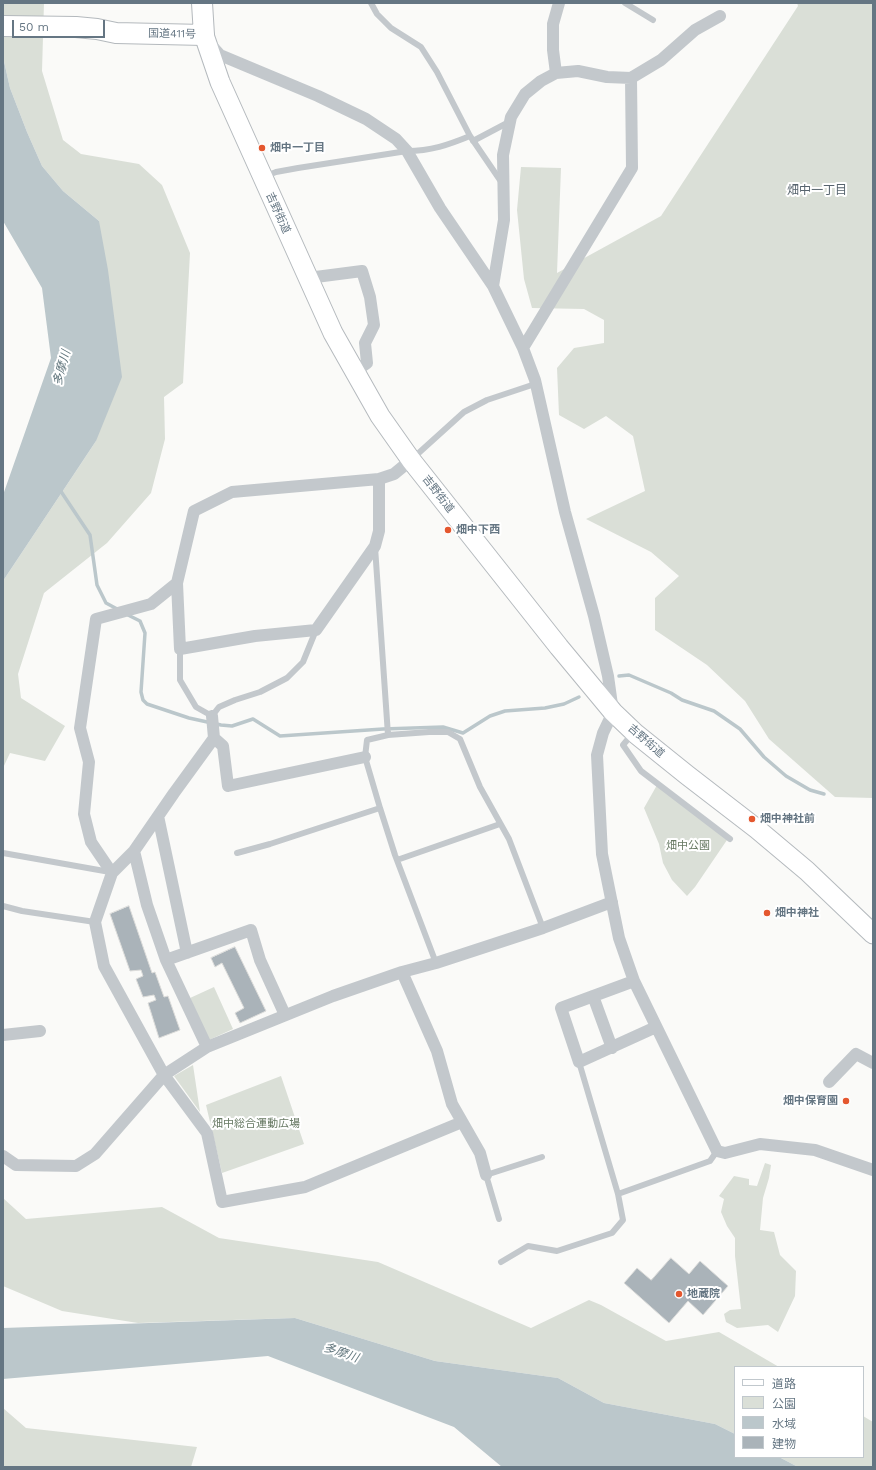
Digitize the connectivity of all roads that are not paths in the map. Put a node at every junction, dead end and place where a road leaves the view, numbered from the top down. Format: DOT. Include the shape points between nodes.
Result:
graph roads {
  1 [pos="202,3"];
  2 [pos="371,3"];
  3 [pos="560,3"];
  4 [pos="625,3"];
  5 [pos="720,16"];
  6 [pos="653,20"];
  7 [pos="3,26"];
  8 [pos="45,31"];
  9 [pos="204,35"];
  10 [pos="3,36"];
  11 [pos="556,73"];
  12 [pos="631,78"];
  13 [pos="509,122"];
  14 [pos="472,139"];
  15 [pos="407,151"];
  16 [pos="262,177"];
  17 [pos="504,186"];
  18 [pos="308,278"];
  19 [pos="493,286"];
  20 [pos="523,348"];
  21 [pos="354,372"];
  22 [pos="536,384"];
  23 [pos="411,460"];
  24 [pos="379,479"];
  25 [pos="375,546"];
  26 [pos="177,583"];
  27 [pos="316,630"];
  28 [pos="180,648"];
  29 [pos="613,712"];
  30 [pos="212,716"];
  31 [pos="634,732"];
  32 [pos="388,735"];
  33 [pos="214,738"];
  34 [pos="365,757"];
  35 [pos="380,808"];
  36 [pos="158,816"];
  37 [pos="500,824"];
  38 [pos="730,839"];
  39 [pos="134,851"];
  40 [pos="3,853"];
  41 [pos="237,853"];
  42 [pos="397,860"];
  43 [pos="112,873"];
  44 [pos="612,902"];
  45 [pos="3,906"];
  46 [pos="95,922"];
  47 [pos="543,928"];
  48 [pos="873,934"];
  49 [pos="187,953"];
  50 [pos="166,960"];
  51 [pos="436,963"];
  52 [pos="402,972"];
  53 [pos="634,981"];
  54 [pos="593,996"];
  55 [pos="285,1015"];
  56 [pos="656,1027"];
  57 [pos="40,1031"];
  58 [pos="3,1035"];
  59 [pos="207,1048"];
  60 [pos="612,1048"];
  61 [pos="579,1062"];
  62 [pos="873,1063"];
  63 [pos="164,1075"];
  64 [pos="829,1082"];
  65 [pos="462,1122"];
  66 [pos="717,1150"];
  67 [pos="3,1156"];
  68 [pos="542,1158"];
  69 [pos="873,1170"];
  70 [pos="486,1175"];
  71 [pos="618,1194"];
  72 [pos="499,1219"];
  73 [pos="501,1262"];
  1 -- 9 [label="highway, 吉野街道"];
  2 -- 14 [label="lane" via="376,14 391,28 421,47"];
  3 -- 11 [label="street" via="553,24"];
  4 -- 6 [label="lane"];
  5 -- 12 [label="street" via="695,30 661,60"];
  7 -- 8 [label="highway, 国道411号"];
  8 -- 9 [label="highway, 国道411号" via="97,29 116,33"];
  8 -- 10 [label="highway, 国道411号"];
  9 -- 15 [label="street" via="220,55 366,119 396,139"];
  9 -- 16 [label="main road, 吉野街道" via="215,71"];
  11 -- 12 [label="street" via="578,71 607,77"];
  11 -- 13 [label="street" via="525,94"];
  12 -- 20 [label="street" via="632,168"];
  13 -- 14 [label="lane"];
  13 -- 17 [label="street" via="503,155"];
  14 -- 15 [label="lane" via="425,151"];
  14 -- 17 [label="lane"];
  15 -- 16 [label="lane" via="298,168"];
  15 -- 19 [label="street" via="440,208"];
  16 -- 18 [label="main road, 吉野街道"];
  17 -- 19 [label="street" via="504,220"];
  18 -- 21 [label="main road, 吉野街道"];
  18 -- 21 [label="street" via="362,271 370,297 374,325 365,343 366,363"];
  19 -- 20 [label="street"];
  20 -- 22 [label="street"];
  21 -- 23 [label="main road, 吉野街道" via="380,416"];
  22 -- 23 [label="lane" via="488,400 464,412"];
  22 -- 29 [label="street" via="565,512 594,616 608,676"];
  23 -- 24 [label="street" via="394,474"];
  23 -- 29 [label="main road, 吉野街道"];
  24 -- 25 [label="street" via="380,531"];
  24 -- 26 [label="street" via="232,492 194,511"];
  25 -- 27 [label="street"];
  25 -- 32 [label="lane"];
  26 -- 28 [label="street"];
  26 -- 43 [label="street" via="150,604 96,619 80,728 89,762 84,814 91,842"];
  27 -- 28 [label="street" via="255,636"];
  27 -- 30 [label="lane" via="303,662 287,678 260,692 219,707"];
  28 -- 30 [label="lane" via="180,680 196,707"];
  29 -- 31 [label="main road, 吉野街道"];
  29 -- 44 [label="street" via="603,733 597,755 602,854"];
  30 -- 33 [label="street"];
  31 -- 38 [label="lane" via="623,746 641,771"];
  31 -- 48 [label="main road, 吉野街道" via="784,851"];
  32 -- 34 [label="lane" via="368,740"];
  32 -- 37 [label="lane" via="448,732 460,739 480,787"];
  33 -- 34 [label="street" via="223,746 228,786"];
  33 -- 36 [label="street"];
  34 -- 35 [label="lane"];
  35 -- 41 [label="lane"];
  35 -- 42 [label="lane"];
  36 -- 39 [label="street"];
  36 -- 49 [label="street"];
  37 -- 42 [label="lane"];
  37 -- 47 [label="lane" via="509,839"];
  39 -- 43 [label="street"];
  39 -- 50 [label="street" via="147,905"];
  40 -- 43 [label="lane"];
  42 -- 51 [label="lane"];
  43 -- 46 [label="street"];
  44 -- 47 [label="street"];
  44 -- 53 [label="street" via="619,938"];
  45 -- 46 [label="lane"];
  46 -- 63 [label="street" via="104,966"];
  47 -- 51 [label="street"];
  49 -- 50 [label="street"];
  49 -- 55 [label="street" via="251,930 260,960"];
  50 -- 59 [label="street"];
  51 -- 52 [label="street"];
  52 -- 55 [label="street"];
  52 -- 65 [label="street" via="436,1051 452,1104"];
  53 -- 54 [label="street"];
  53 -- 56 [label="street"];
  54 -- 60 [label="street"];
  54 -- 61 [label="street" via="561,1008"];
  55 -- 59 [label="street"];
  56 -- 60 [label="street"];
  56 -- 66 [label="street"];
  57 -- 58 [label="street"];
  59 -- 63 [label="street"];
  60 -- 61 [label="street"];
  61 -- 71 [label="lane"];
  62 -- 64 [label="street" via="856,1054"];
  63 -- 65 [label="street" via="207,1133 222,1202 305,1186"];
  63 -- 67 [label="street" via="96,1154 76,1166 16,1165"];
  65 -- 70 [label="street" via="480,1153"];
  66 -- 69 [label="street" via="725,1153 760,1144 815,1150"];
  66 -- 71 [label="lane" via="710,1160"];
  68 -- 70 [label="lane"];
  70 -- 72 [label="lane"];
  71 -- 73 [label="lane" via="623,1220 612,1234 557,1251 528,1246"];
}
